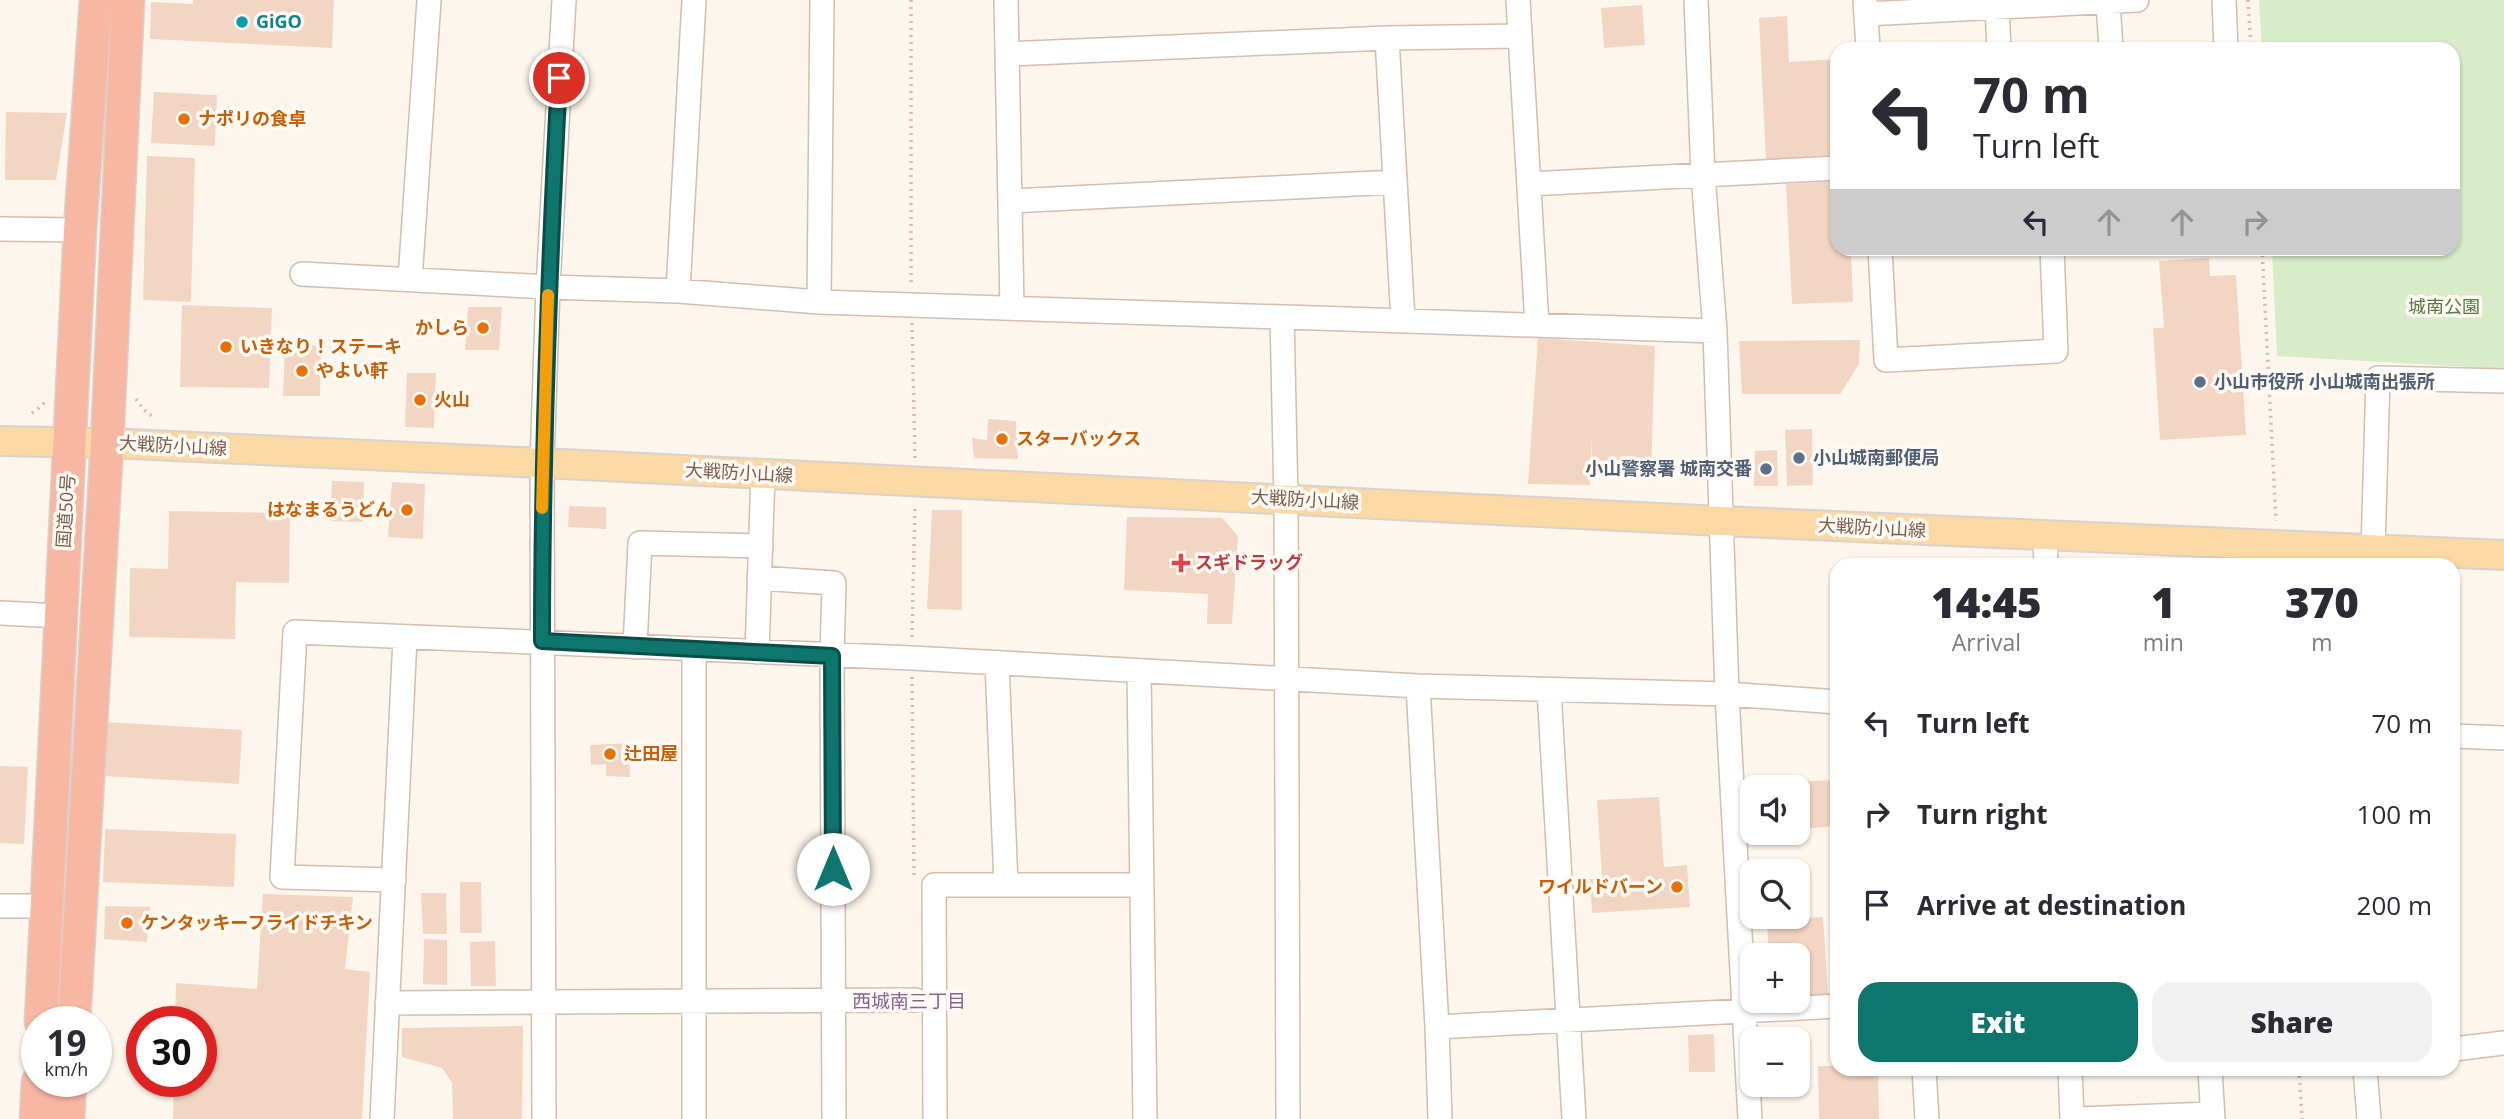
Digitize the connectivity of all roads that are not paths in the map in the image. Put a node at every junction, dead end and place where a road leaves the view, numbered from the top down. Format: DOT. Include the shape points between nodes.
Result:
graph roads {
  1 [pos="96,0"];
  2 [pos="128,0"];
  3 [pos="429,0"];
  4 [pos="564,0"];
  5 [pos="694,0"];
  6 [pos="822,0"];
  7 [pos="1006,0"];
  8 [pos="1518,0"];
  9 [pos="1696,0"];
  10 [pos="2137,0"];
  11 [pos="2224,0"];
  12 [pos="2108,2"];
  13 [pos="1866,7"];
  14 [pos="1997,8"];
  15 [pos="1520,36"];
  16 [pos="1387,38"];
  17 [pos="1868,42"];
  18 [pos="1999,42"];
  19 [pos="2111,42"];
  20 [pos="2226,42"];
  21 [pos="1007,54"];
  22 [pos="1830,168"];
  23 [pos="1703,175"];
  24 [pos="1395,182"];
  25 [pos="1529,184"];
  26 [pos="1010,201"];
  27 [pos="0,229"];
  28 [pos="80,230"];
  29 [pos="1880,256"];
  30 [pos="2052,256"];
  31 [pos="302,274"];
  32 [pos="410,280"];
  33 [pos="548,287"];
  34 [pos="678,291"];
  35 [pos="819,302"];
  36 [pos="1012,308"];
  37 [pos="1282,317"];
  38 [pos="1402,321"];
  39 [pos="1536,325"];
  40 [pos="1715,331"];
  41 [pos="2504,382"];
  42 [pos="0,442"];
  43 [pos="70,442"];
  44 [pos="107,443"];
  45 [pos="542,463"];
  46 [pos="763,474"];
  47 [pos="1286,499"];
  48 [pos="1720,521"];
  49 [pos="2045,536"];
  50 [pos="761,546"];
  51 [pos="2373,549"];
  52 [pos="2504,555"];
  53 [pos="2046,558"];
  54 [pos="759,578"];
  55 [pos="0,613"];
  56 [pos="60,616"];
  57 [pos="405,638"];
  58 [pos="542,641"];
  59 [pos="635,647"];
  60 [pos="694,650"];
  61 [pos="757,652"];
  62 [pos="832,656"];
  63 [pos="997,663"];
  64 [pos="1139,671"];
  65 [pos="1286,680"];
  66 [pos="1418,687"];
  67 [pos="1549,690"];
  68 [pos="1727,694"];
  69 [pos="1830,701"];
  70 [pos="2460,736"];
  71 [pos="2504,738"];
  72 [pos="394,880"];
  73 [pos="1006,885"];
  74 [pos="1140,885"];
  75 [pos="0,906"];
  76 [pos="47,906"];
  77 [pos="1741,943"];
  78 [pos="915,1000"];
  79 [pos="692,1002"];
  80 [pos="833,1002"];
  81 [pos="387,1003"];
  82 [pos="542,1004"];
  83 [pos="42,1006"];
  84 [pos="75,1006"];
  85 [pos="1830,1006"];
  86 [pos="1810,1008"];
  87 [pos="1740,1011"];
  88 [pos="1745,1013"];
  89 [pos="1569,1018"];
  90 [pos="1437,1027"];
  91 [pos="2504,1043"];
  92 [pos="2460,1048"];
  93 [pos="1924,1076"];
  94 [pos="2071,1076"];
  95 [pos="2210,1076"];
  96 [pos="2366,1076"];
  97 [pos="37,1097"];
  98 [pos="69,1097"];
  99 [pos="2213,1117"];
  100 [pos="36,1119"];
  101 [pos="68,1119"];
  102 [pos="382,1119"];
  103 [pos="544,1119"];
  104 [pos="694,1119"];
  105 [pos="834,1119"];
  106 [pos="935,1119"];
  107 [pos="1145,1119"];
  108 [pos="1287,1119"];
  109 [pos="1440,1119"];
  110 [pos="1574,1119"];
  111 [pos="1750,1119"];
  112 [pos="1927,1119"];
  113 [pos="2074,1119"];
  114 [pos="2369,1119"];
  1 -- 28 [label="highway, 国道50号"];
  2 -- 44 [label="highway, 国道50号"];
  3 -- 32 [label="street"];
  4 -- 33 [label="street"];
  5 -- 34 [label="street"];
  6 -- 35 [label="street"];
  7 -- 21 [label="street"];
  8 -- 15 [label="street"];
  9 -- 23 [label="street"];
  10 -- 12 [label="street"];
  11 -- 20 [label="street"];
  12 -- 14 [label="street"];
  12 -- 19 [label="street"];
  13 -- 14 [label="street"];
  13 -- 17 [label="street"];
  14 -- 18 [label="street"];
  15 -- 16 [label="street"];
  15 -- 25 [label="street"];
  16 -- 21 [label="street"];
  16 -- 24 [label="street"];
  21 -- 26 [label="street"];
  22 -- 23 [label="street"];
  23 -- 25 [label="street"];
  23 -- 40 [label="street"];
  24 -- 26 [label="street"];
  24 -- 38 [label="street"];
  25 -- 39 [label="street"];
  26 -- 36 [label="street"];
  27 -- 28 [label="street"];
  28 -- 43 [label="highway, 国道50号"];
  29 -- 30 [label="street" via="1886,360 2056,351"];
  31 -- 32 [label="street"];
  32 -- 33 [label="street"];
  33 -- 34 [label="street"];
  33 -- 45 [label="street"];
  34 -- 35 [label="street"];
  35 -- 36 [label="street"];
  36 -- 37 [label="street"];
  37 -- 38 [label="street"];
  37 -- 47 [label="street"];
  38 -- 39 [label="street"];
  39 -- 40 [label="street"];
  40 -- 48 [label="street"];
  41 -- 51 [label="street" via="2378,378"];
  42 -- 43 [label="main road, 大戦防小山線"];
  43 -- 44 [label="main road, 大戦防小山線"];
  43 -- 56 [label="highway, 国道50号"];
  44 -- 45 [label="main road, 大戦防小山線"];
  44 -- 84 [label="highway, 国道50号"];
  45 -- 46 [label="main road, 大戦防小山線"];
  45 -- 58 [label="street"];
  46 -- 47 [label="main road, 大戦防小山線"];
  46 -- 50 [label="street"];
  47 -- 48 [label="main road, 大戦防小山線"];
  47 -- 65 [label="street"];
  48 -- 49 [label="main road, 大戦防小山線"];
  48 -- 68 [label="street"];
  49 -- 51 [label="main road, 大戦防小山線"];
  49 -- 53 [label="street"];
  50 -- 54 [label="street"];
  50 -- 59 [label="street" via="640,543"];
  51 -- 52 [label="main road, 大戦防小山線"];
  54 -- 61 [label="street"];
  54 -- 62 [label="street" via="834,583"];
  55 -- 56 [label="street"];
  56 -- 76 [label="highway, 国道50号"];
  57 -- 58 [label="street"];
  57 -- 72 [label="street"];
  57 -- 72 [label="street" via="295,632 282,877"];
  58 -- 59 [label="street"];
  58 -- 82 [label="street"];
  59 -- 60 [label="street"];
  60 -- 61 [label="street"];
  60 -- 79 [label="street"];
  61 -- 62 [label="street"];
  62 -- 63 [label="street"];
  62 -- 80 [label="street"];
  63 -- 64 [label="street"];
  63 -- 73 [label="street"];
  64 -- 65 [label="street"];
  64 -- 74 [label="street"];
  65 -- 66 [label="street"];
  65 -- 108 [label="street"];
  66 -- 67 [label="street"];
  66 -- 90 [label="street"];
  67 -- 68 [label="street"];
  67 -- 89 [label="street"];
  68 -- 69 [label="street"];
  68 -- 77 [label="street"];
  70 -- 71 [label="street"];
  72 -- 81 [label="street"];
  73 -- 74 [label="street"];
  73 -- 106 [label="street" via="933,885"];
  74 -- 107 [label="street"];
  75 -- 76 [label="street"];
  76 -- 83 [label="highway, 国道50号"];
  78 -- 80 [label="street"];
  79 -- 80 [label="street"];
  79 -- 82 [label="street"];
  79 -- 104 [label="street"];
  80 -- 105 [label="street"];
  81 -- 82 [label="street"];
  81 -- 102 [label="street"];
  82 -- 103 [label="street"];
  85 -- 86 [label="street"];
  87 -- 89 [label="street"];
  88 -- 111 [label="street"];
  89 -- 90 [label="street"];
  89 -- 110 [label="street"];
  90 -- 109 [label="street"];
  91 -- 92 [label="street"];
  93 -- 112 [label="street"];
  94 -- 113 [label="street"];
  95 -- 99 [label="street"];
  96 -- 114 [label="street"];
  97 -- 100 [label="highway"];
  98 -- 101 [label="highway"];
  99 -- 113 [label="street"];
}
